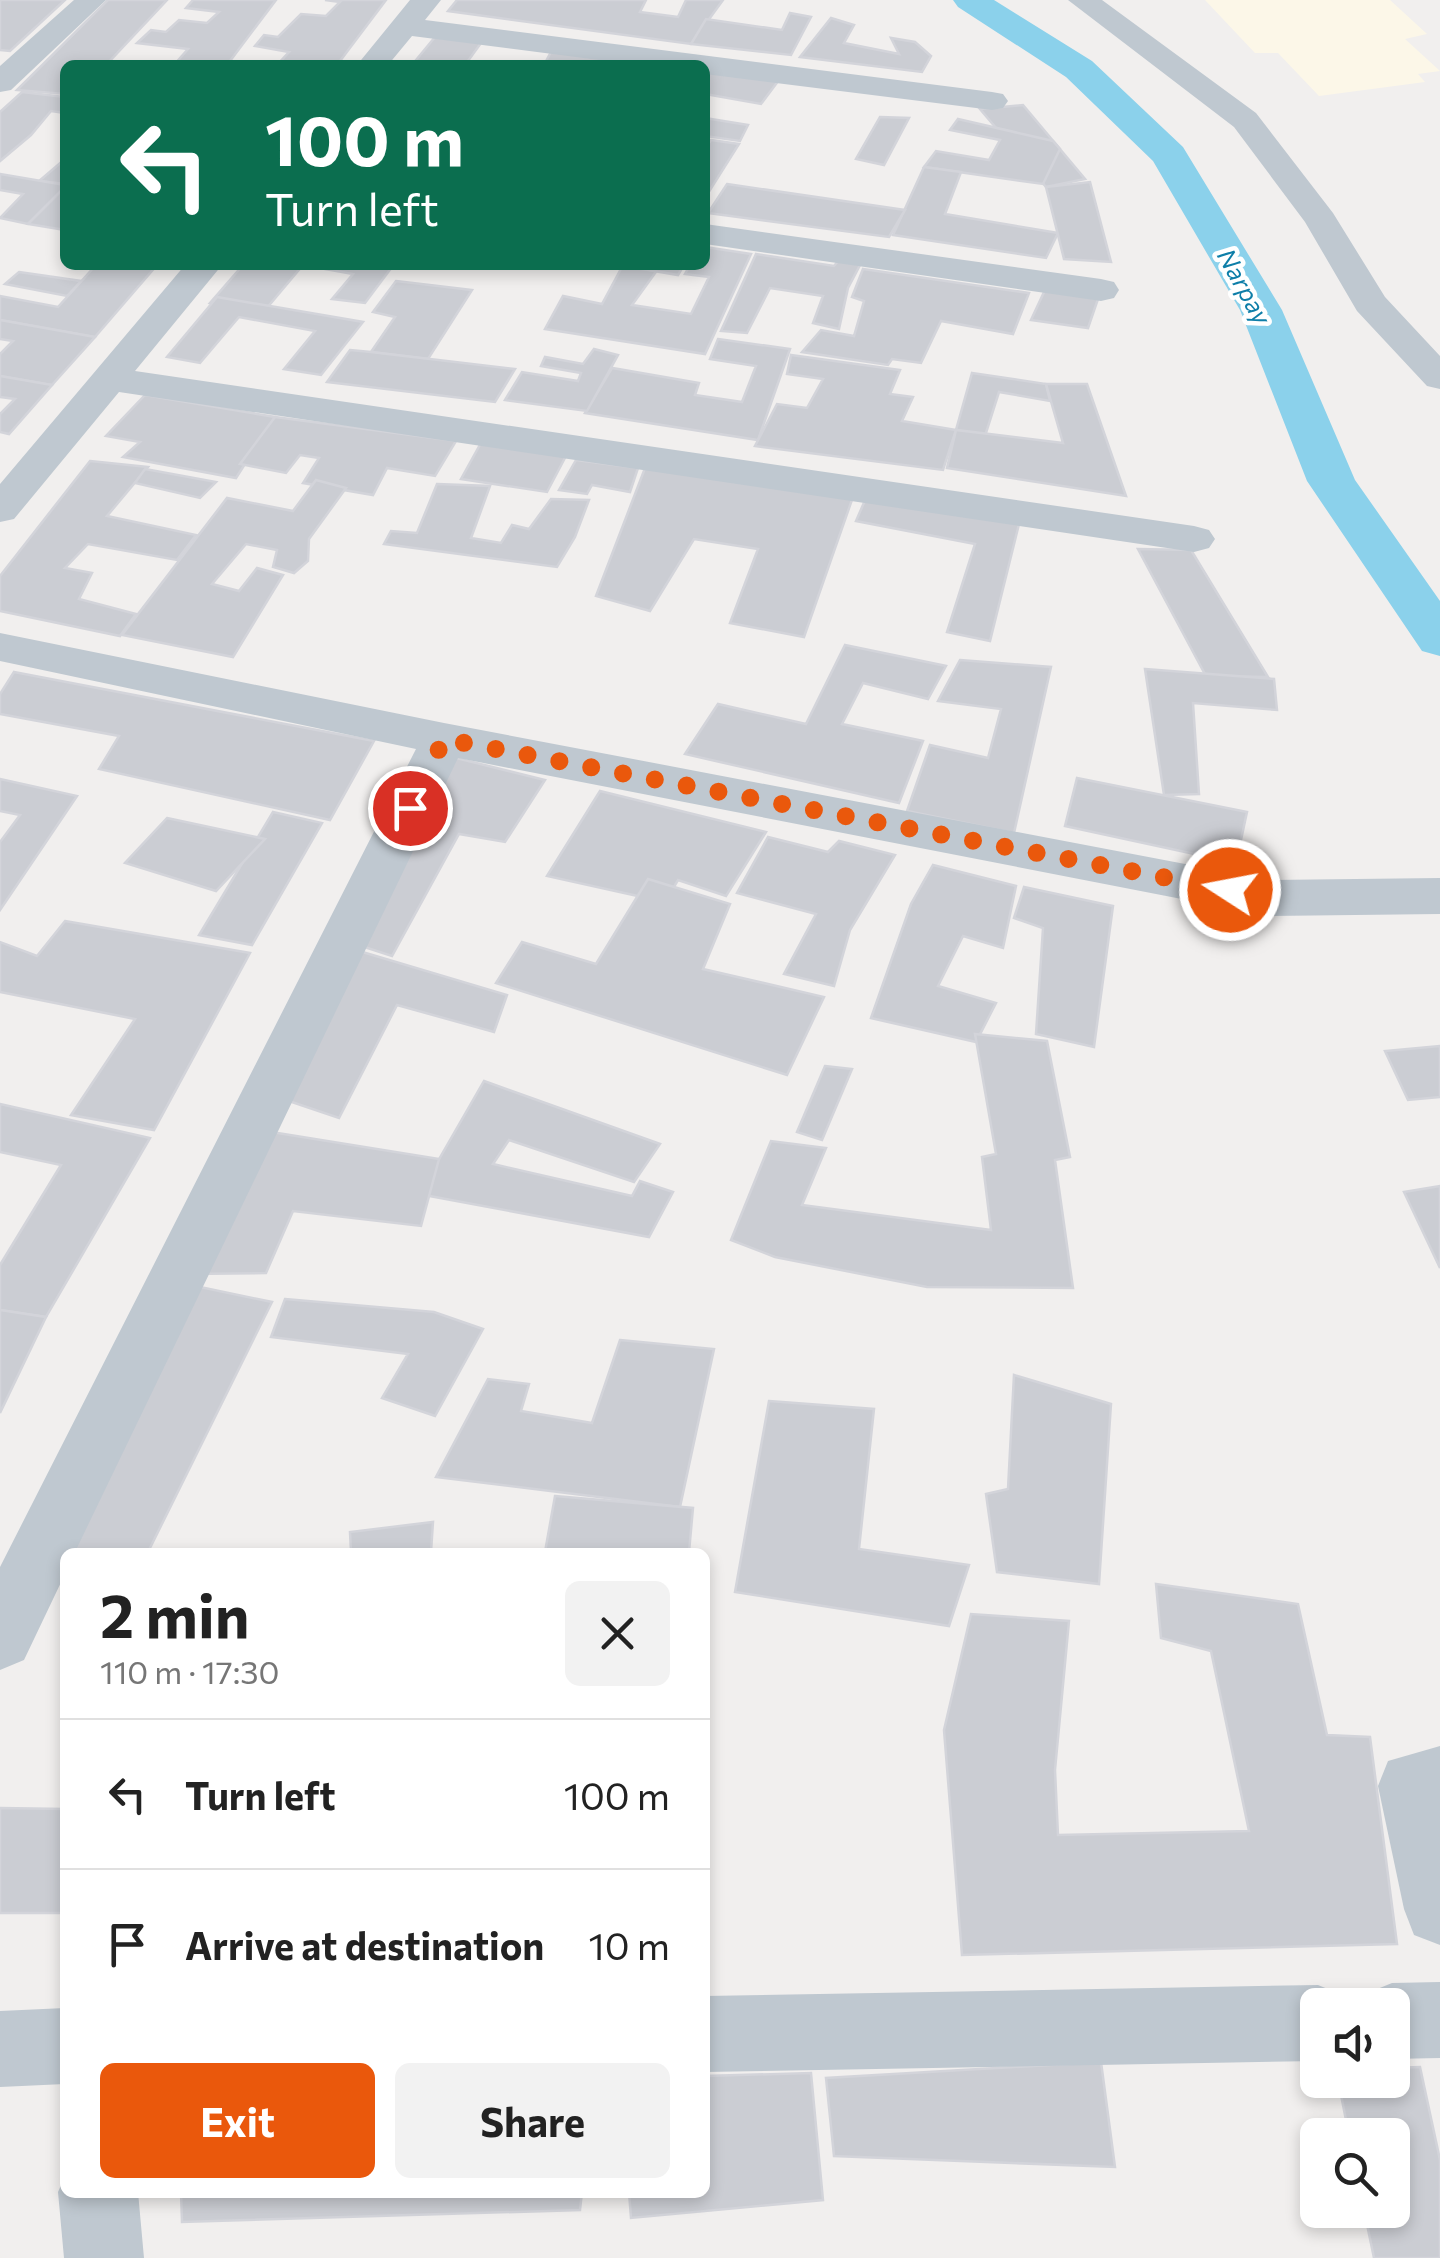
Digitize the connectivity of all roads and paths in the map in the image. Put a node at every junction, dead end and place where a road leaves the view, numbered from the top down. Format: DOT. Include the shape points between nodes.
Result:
graph roads {
  1 [pos="91,0"];
  2 [pos="426,0"];
  3 [pos="1083,0"];
  4 [pos="404,26"];
  5 [pos="376,60"];
  6 [pos="667,60"];
  7 [pos="710,66"];
  8 [pos="0,83"];
  9 [pos="992,102"];
  10 [pos="710,235"];
  11 [pos="200,270"];
  12 [pos="1101,290"];
  13 [pos="1440,378"];
  14 [pos="109,379"];
  15 [pos="0,510"];
  16 [pos="1194,539"];
  17 [pos="0,647"];
  18 [pos="444,739"];
  19 [pos="1440,896"];
  20 [pos="0,1637"];
  21 [pos="1440,1781"];
  22 [pos="1440,1908"];
  23 [pos="1440,2020"];
  24 [pos="1410,2021"];
  25 [pos="1300,2022"];
  26 [pos="710,2034"];
  27 [pos="60,2046"];
  28 [pos="0,2049"];
  29 [pos="99,2198"];
  30 [pos="104,2258"];
  1 -- 8 [label="street"];
  2 -- 4 [label="street"];
  3 -- 13 [label="street" via="1245,120 1322,220 1370,303"];
  4 -- 5 [label="street"];
  4 -- 6 [label="street"];
  7 -- 9 [label="street"];
  10 -- 12 [label="street"];
  11 -- 14 [label="street"];
  14 -- 15 [label="street"];
  14 -- 16 [label="street"];
  17 -- 18 [label="street"];
  18 -- 19 [label="street" via="1269,898"];
  18 -- 20 [label="street"];
  21 -- 22 [label="street" via="1413,1786"];
  23 -- 24 [label="street"];
  25 -- 26 [label="street"];
  27 -- 28 [label="street"];
  29 -- 30 [label="street"];
}
